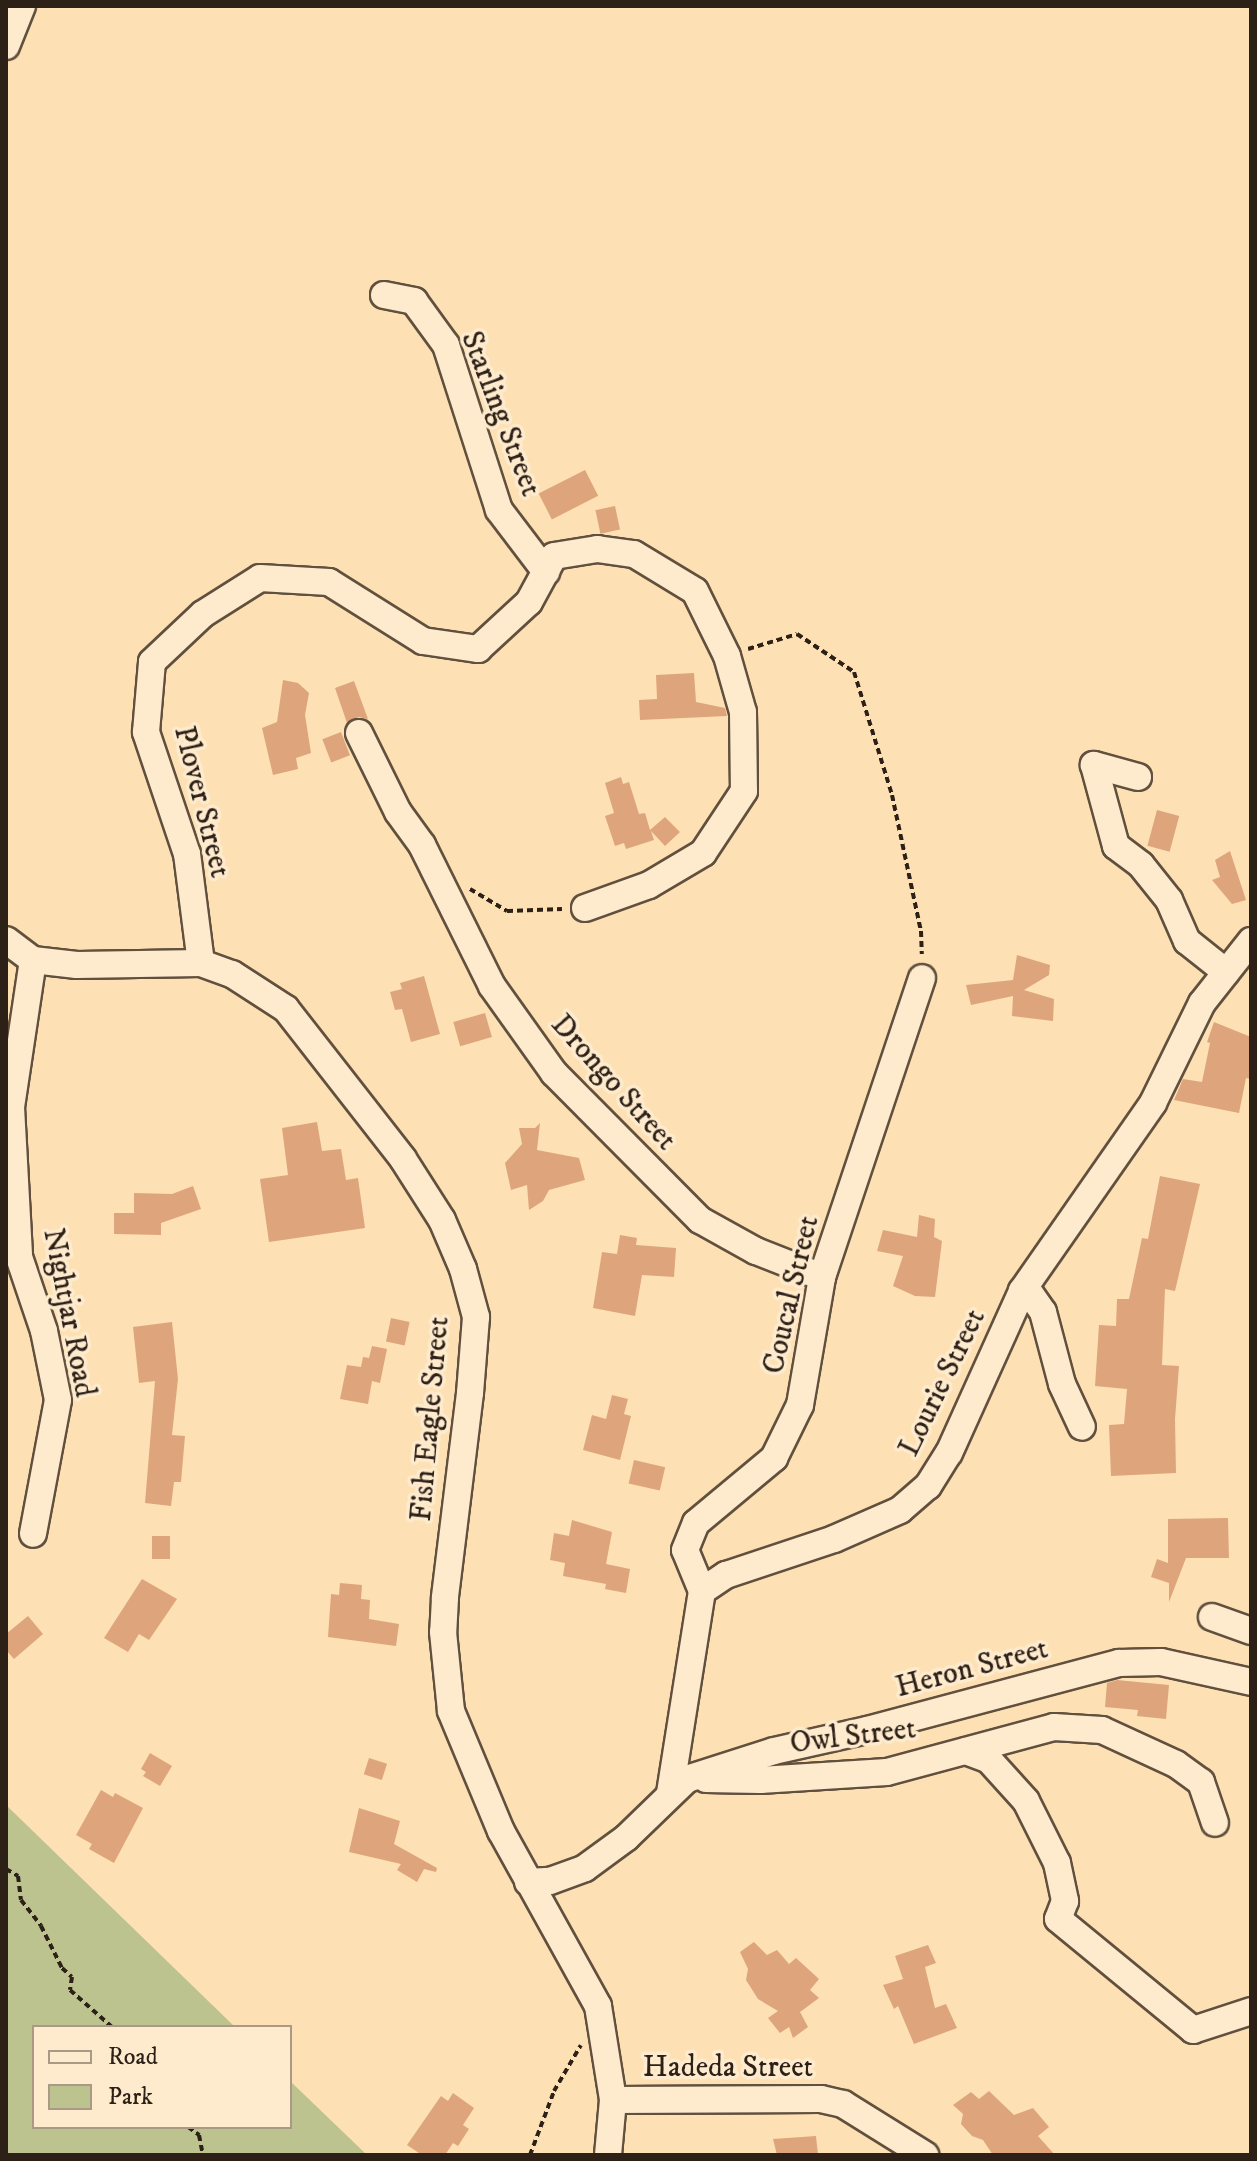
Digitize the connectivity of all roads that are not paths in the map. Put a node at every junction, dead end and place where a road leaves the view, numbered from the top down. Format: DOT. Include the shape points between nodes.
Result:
graph roads {
  1 [pos="22,6"];
  2 [pos="6,46"];
  3 [pos="384,295"];
  4 [pos="546,572"];
  5 [pos="359,733"];
  6 [pos="1138,777"];
  7 [pos="585,908"];
  8 [pos="6,940"];
  9 [pos="1251,941"];
  10 [pos="33,960"];
  11 [pos="201,963"];
  12 [pos="1226,972"];
  13 [pos="922,978"];
  14 [pos="8,1108"];
  15 [pos="822,1277"];
  16 [pos="1022,1291"];
  17 [pos="1082,1427"];
  18 [pos="33,1534"];
  19 [pos="702,1591"];
  20 [pos="1212,1617"];
  21 [pos="1251,1631"];
  22 [pos="1251,1682"];
  23 [pos="966,1751"];
  24 [pos="678,1786"];
  25 [pos="1215,1823"];
  26 [pos="528,1882"];
  27 [pos="1251,2011"];
  28 [pos="613,2100"];
  29 [pos="608,2155"];
  30 [pos="925,2155"];
  1 -- 2 [label="street"];
  3 -- 4 [label="street, Starling Street" via="414,301 446,345 499,510"];
  4 -- 7 [label="street, Plover Street" via="554,556 597,549 634,554 695,591 727,656 743,712 744,791 703,853 649,885"];
  4 -- 11 [label="street, Plover Street" via="529,602 478,649 423,641 329,582 260,578 203,614 152,662 146,732 187,854"];
  5 -- 15 [label="street, Drongo Street" via="492,986 554,1073 700,1220 756,1251"];
  6 -- 12 [label="street" via="1094,765 1116,846 1141,865 1169,900 1187,941"];
  8 -- 10 [label="street"];
  9 -- 12 [label="street, Lourie Street"];
  10 -- 11 [label="street, Fish Eagle Street" via="77,965"];
  10 -- 14 [label="street, Nightjar Road"];
  11 -- 26 [label="street, Fish Eagle Street" via="232,974 286,1009 403,1159 442,1220 463,1269 476,1317 445,1598 451,1711 474,1773"];
  12 -- 16 [label="street, Lourie Street" via="1202,1003 1153,1103"];
  13 -- 15 [label="street, Coucal Street"];
  14 -- 18 [label="street, Nightjar Road" via="19,1257 44,1331 58,1400"];
  15 -- 19 [label="street, Coucal Street" via="800,1405 774,1458 696,1523 685,1550"];
  16 -- 17 [label="street" via="1029,1292 1043,1312 1062,1384"];
  16 -- 19 [label="street, Lourie Street" via="949,1453 928,1486 900,1510 834,1539 726,1575"];
  19 -- 24 [label="street"];
  20 -- 21 [label="street"];
  22 -- 24 [label="street, Heron Street" via="1161,1662 1119,1663 774,1751"];
  23 -- 24 [label="street, Owl Street" via="887,1772"];
  23 -- 25 [label="street, Owl Street" via="1054,1727 1102,1730 1176,1764 1201,1782"];
  23 -- 27 [label="street" via="989,1760 1026,1801 1057,1863 1065,1901 1058,1919 1193,2030"];
  24 -- 26 [label="street" via="626,1838 585,1868 550,1881"];
  26 -- 28 [label="street, Fish Eagle Street" via="598,2006"];
  28 -- 29 [label="street, Fish Eagle Street"];
  28 -- 30 [label="street, Hadeda Street" via="821,2099 843,2104"];
}
